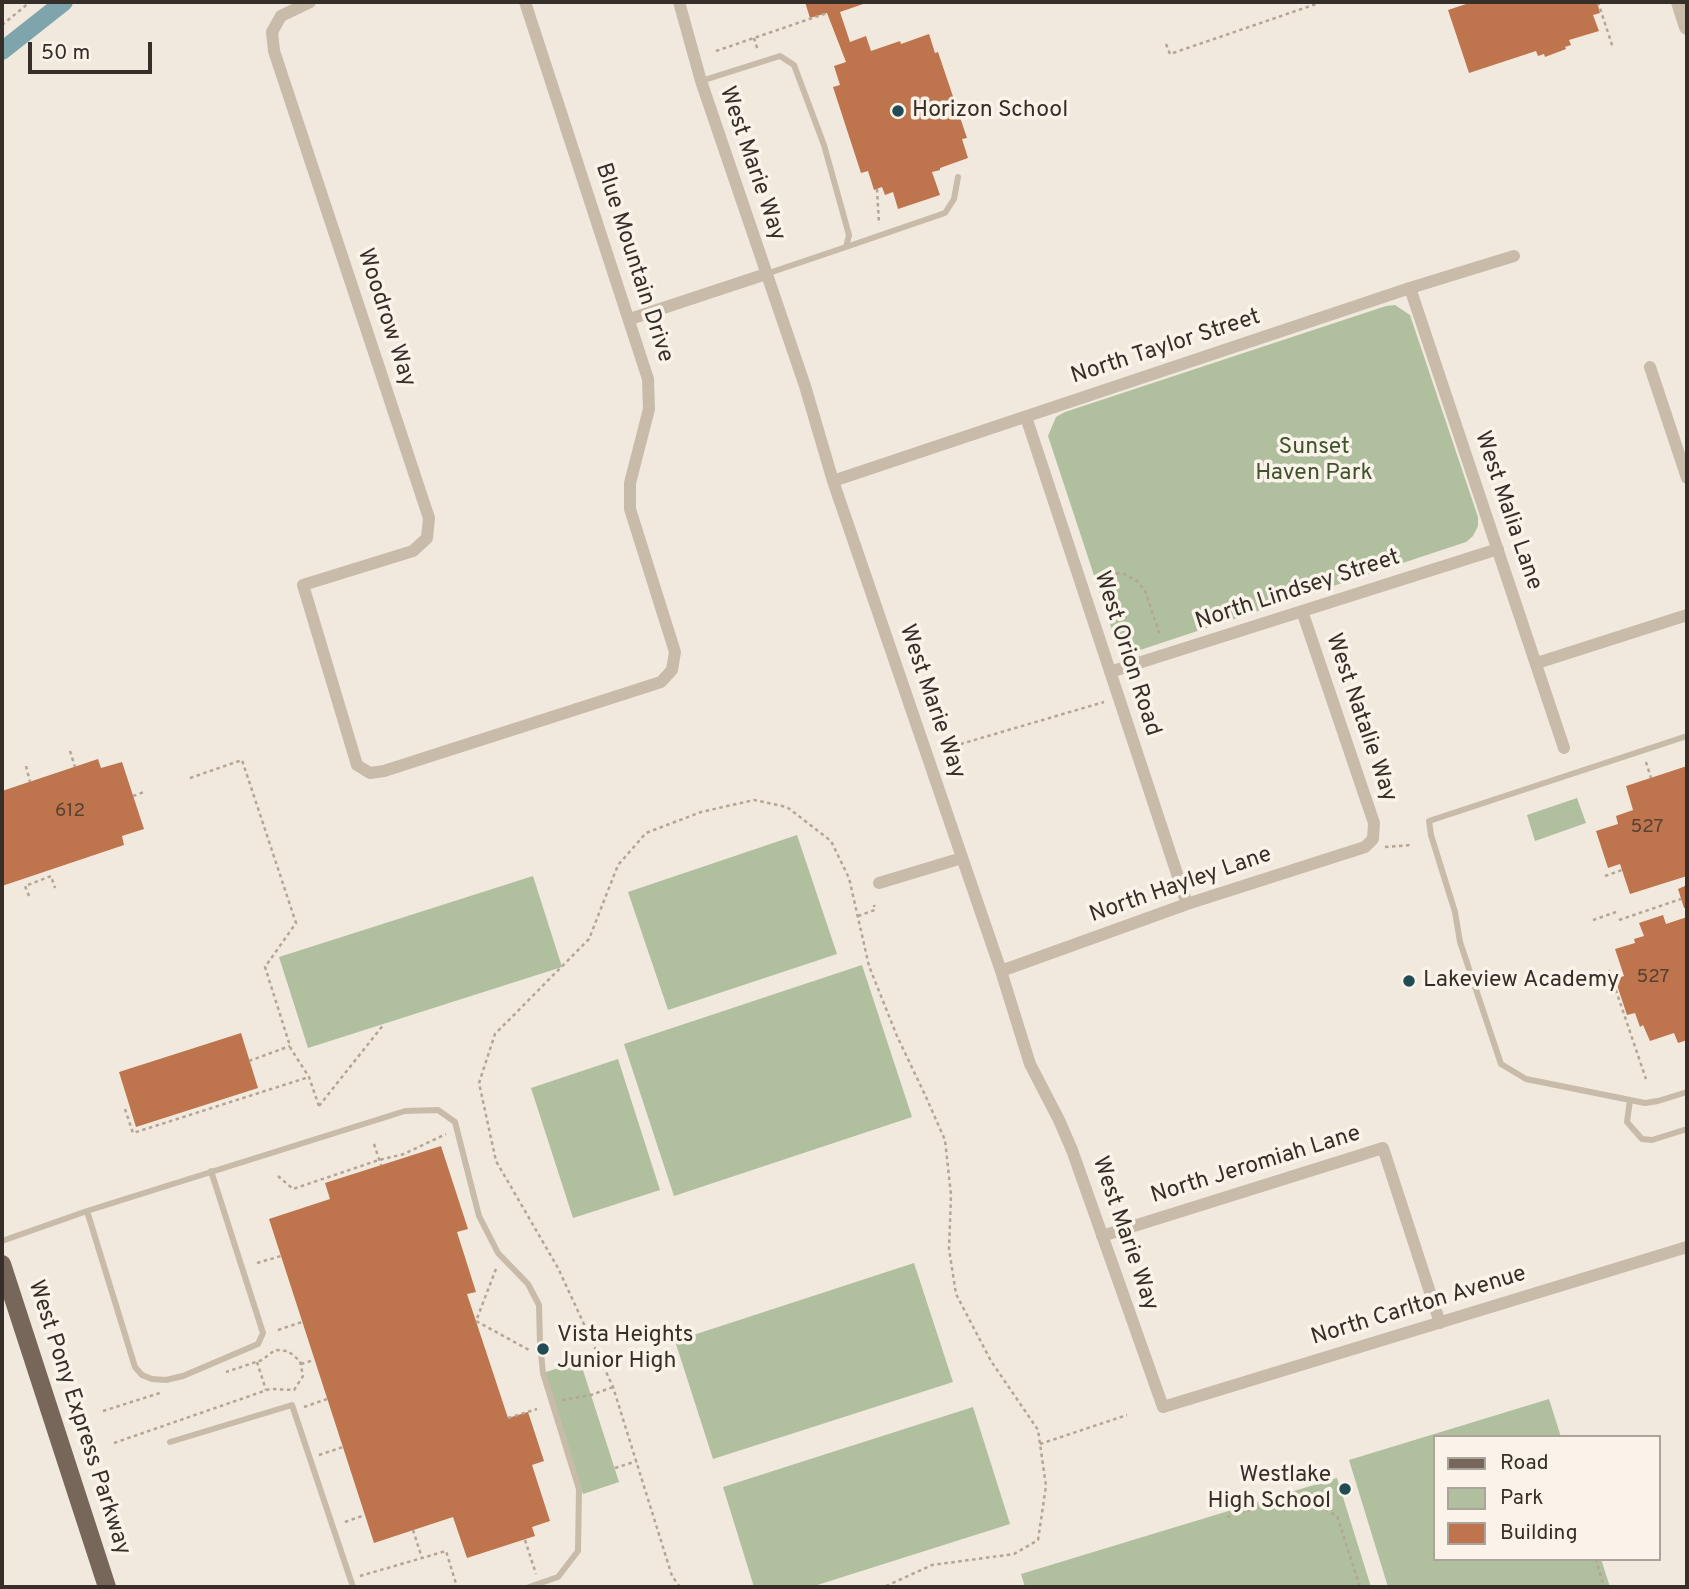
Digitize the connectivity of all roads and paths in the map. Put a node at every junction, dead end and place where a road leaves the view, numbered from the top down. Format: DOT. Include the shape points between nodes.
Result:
graph roads {
  1 [pos="30,2"];
  2 [pos="310,2"];
  3 [pos="526,2"];
  4 [pos="679,2"];
  5 [pos="1322,2"];
  6 [pos="1598,2"];
  7 [pos="1679,2"];
  8 [pos="827,13"];
  9 [pos="2,24"];
  10 [pos="1687,27"];
  11 [pos="754,38"];
  12 [pos="1167,44"];
  13 [pos="1613,48"];
  14 [pos="716,51"];
  15 [pos="758,51"];
  16 [pos="701,81"];
  17 [pos="958,177"];
  18 [pos="877,189"];
  19 [pos="879,225"];
  20 [pos="846,247"];
  21 [pos="1514,256"];
  22 [pos="766,274"];
  23 [pos="1410,288"];
  24 [pos="630,319"];
  25 [pos="1650,367"];
  26 [pos="1026,416"];
  27 [pos="1687,478"];
  28 [pos="833,481"];
  29 [pos="1498,549"];
  30 [pos="1102,572"];
  31 [pos="1302,611"];
  32 [pos="1687,615"];
  33 [pos="1160,635"];
  34 [pos="1536,663"];
  35 [pos="1110,672"];
  36 [pos="1104,702"];
  37 [pos="1687,736"];
  38 [pos="947,748"];
  39 [pos="1564,748"];
  40 [pos="70,751"];
  41 [pos="1645,759"];
  42 [pos="26,766"];
  43 [pos="75,767"];
  44 [pos="364,770"];
  45 [pos="190,778"];
  46 [pos="1651,778"];
  47 [pos="30,782"];
  48 [pos="144,792"];
  49 [pos="133,796"];
  50 [pos="1378,843"];
  51 [pos="1411,845"];
  52 [pos="962,858"];
  53 [pos="1622,870"];
  54 [pos="1605,876"];
  55 [pos="879,883"];
  56 [pos="55,888"];
  57 [pos="29,896"];
  58 [pos="1681,899"];
  59 [pos="1187,904"];
  60 [pos="874,905"];
  61 [pos="1616,912"];
  62 [pos="858,916"];
  63 [pos="1593,920"];
  64 [pos="1619,920"];
  65 [pos="1609,970"];
  66 [pos="1000,971"];
  67 [pos="384,1024"];
  68 [pos="290,1046"];
  69 [pos="249,1061"];
  70 [pos="309,1077"];
  71 [pos="1646,1079"];
  72 [pos="1687,1092"];
  73 [pos="1630,1100"];
  74 [pos="125,1109"];
  75 [pos="1687,1129"];
  76 [pos="446,1134"];
  77 [pos="374,1144"];
  78 [pos="379,1160"];
  79 [pos="381,1165"];
  80 [pos="211,1171"];
  81 [pos="278,1177"];
  82 [pos="87,1211"];
  83 [pos="1102,1236"];
  84 [pos="2,1241"];
  85 [pos="1687,1247"];
  86 [pos="281,1256"];
  87 [pos="501,1256"];
  88 [pos="257,1263"];
  89 [pos="2,1264"];
  90 [pos="302,1322"];
  91 [pos="1440,1323"];
  92 [pos="278,1330"];
  93 [pos="542,1357"];
  94 [pos="314,1360"];
  95 [pos="257,1362"];
  96 [pos="301,1364"];
  97 [pos="218,1374"];
  98 [pos="613,1387"];
  99 [pos="266,1390"];
  100 [pos="167,1391"];
  101 [pos="327,1399"];
  102 [pos="552,1402"];
  103 [pos="304,1407"];
  104 [pos="1163,1407"];
  105 [pos="537,1409"];
  106 [pos="103,1411"];
  107 [pos="1127,1415"];
  108 [pos="508,1419"];
  109 [pos="170,1442"];
  110 [pos="114,1443"];
  111 [pos="1040,1444"];
  112 [pos="343,1447"];
  113 [pos="320,1455"];
  114 [pos="637,1461"];
  115 [pos="615,1468"];
  116 [pos="365,1515"];
  117 [pos="1227,1517"];
  118 [pos="342,1523"];
  119 [pos="413,1530"];
  120 [pos="525,1539"];
  121 [pos="422,1558"];
  122 [pos="1597,1561"];
  123 [pos="360,1576"];
  124 [pos="539,1584"];
  125 [pos="107,1587"];
  126 [pos="354,1587"];
  127 [pos="457,1587"];
  128 [pos="528,1587"];
  129 [pos="680,1587"];
  130 [pos="884,1587"];
  131 [pos="1360,1587"];
  132 [pos="1604,1587"];
  1 -- 9 [label="path"];
  2 -- 44 [label="street, Woodrow Way" via="281,16 272,32 274,51 429,517 426,538 413,551 303,585 357,765"];
  3 -- 24 [label="street, Blue Mountain Drive"];
  4 -- 16 [label="street, West Marie Way"];
  5 -- 12 [label="path" via="1170,54"];
  6 -- 13 [label="path"];
  7 -- 10 [label="street"];
  8 -- 11 [label="path"];
  11 -- 14 [label="path"];
  11 -- 15 [label="path"];
  16 -- 20 [label="lane" via="780,56 794,65 838,194 849,235"];
  16 -- 22 [label="street, West Marie Way"];
  17 -- 20 [label="lane" via="954,200 945,212"];
  18 -- 19 [label="path"];
  20 -- 22 [label="lane"];
  21 -- 23 [label="street, North Taylor Street"];
  22 -- 24 [label="street"];
  22 -- 28 [label="street, West Marie Way"];
  23 -- 26 [label="street, North Taylor Street"];
  23 -- 29 [label="street, West Malia Lane"];
  24 -- 44 [label="street, Blue Mountain Drive" via="648,379 649,409 630,483 631,509 675,652 672,670 661,682 384,771"];
  25 -- 27 [label="street"];
  26 -- 28 [label="street, North Taylor Street"];
  26 -- 35 [label="street, West Orion Road"];
  28 -- 52 [label="street, West Marie Way"];
  29 -- 31 [label="street, North Lindsey Street"];
  29 -- 34 [label="street, West Malia Lane"];
  30 -- 33 [label="path" via="1124,574 1137,581"];
  31 -- 35 [label="street, North Lindsey Street"];
  31 -- 50 [label="street, West Natalie Way"];
  32 -- 34 [label="street"];
  34 -- 39 [label="street, West Malia Lane"];
  35 -- 59 [label="street, West Orion Road"];
  36 -- 38 [label="path"];
  37 -- 73 [label="lane" via="1429,821 1460,942 1501,1064 1526,1079"];
  40 -- 43 [label="path"];
  41 -- 46 [label="path"];
  42 -- 47 [label="path"];
  45 -- 68 [label="path" via="242,760 296,923 265,967"];
  48 -- 49 [label="path"];
  50 -- 51 [label="path"];
  50 -- 59 [label="street, North Hayley Lane"];
  52 -- 55 [label="street"];
  52 -- 66 [label="street, West Marie Way"];
  53 -- 54 [label="path"];
  56 -- 57 [label="path" via="51,876 25,886"];
  58 -- 64 [label="path"];
  59 -- 66 [label="street, North Hayley Lane"];
  60 -- 62 [label="path" via="875,910"];
  61 -- 63 [label="path"];
  62 -- 98 [label="path" via="849,878 831,841 787,807 754,800 701,812 646,832 618,865 589,939 495,1034 479,1083 496,1161 558,1268"];
  62 -- 111 [label="path" via="869,966 945,1140 951,1195 949,1249 956,1294 991,1362 1038,1430"];
  65 -- 71 [label="path"];
  66 -- 83 [label="street, West Marie Way" via="1030,1064 1072,1150"];
  67 -- 70 [label="path" via="319,1107"];
  68 -- 69 [label="path"];
  68 -- 70 [label="path"];
  70 -- 74 [label="path" via="133,1133"];
  72 -- 73 [label="lane" via="1645,1103"];
  73 -- 75 [label="lane" via="1627,1122 1642,1139"];
  76 -- 78 [label="path"];
  77 -- 78 [label="path"];
  78 -- 79 [label="path"];
  78 -- 81 [label="path" via="293,1189"];
  80 -- 82 [label="lane"];
  80 -- 82 [label="lane" via="263,1333 258,1344 183,1376 152,1379 135,1367"];
  80 -- 87 [label="lane" via="405,1111 438,1110 455,1122 480,1216"];
  82 -- 84 [label="lane"];
  83 -- 91 [label="street, North Jeromiah Lane" via="1383,1148"];
  83 -- 104 [label="street, West Marie Way"];
  85 -- 91 [label="street, North Carlton Avenue"];
  86 -- 88 [label="path"];
  87 -- 93 [label="lane" via="528,1284 539,1305"];
  87 -- 93 [label="path" via="476,1321"];
  89 -- 125 [label="main road, West Pony Express Parkway"];
  90 -- 92 [label="path"];
  91 -- 104 [label="street, North Carlton Avenue"];
  93 -- 102 [label="lane"];
  94 -- 96 [label="path"];
  95 -- 96 [label="path" via="275,1350 288,1351"];
  95 -- 97 [label="path"];
  95 -- 99 [label="path"];
  96 -- 99 [label="path" via="303,1376 293,1390"];
  98 -- 102 [label="path"];
  98 -- 114 [label="path"];
  99 -- 110 [label="path"];
  100 -- 106 [label="path"];
  101 -- 103 [label="path"];
  102 -- 124 [label="lane" via="579,1489 578,1551 558,1577"];
  105 -- 108 [label="path"];
  107 -- 111 [label="path"];
  109 -- 126 [label="lane" via="292,1405"];
  111 -- 130 [label="path" via="1046,1486 1038,1540 1014,1554 932,1565"];
  112 -- 113 [label="path"];
  114 -- 115 [label="path"];
  114 -- 129 [label="path" via="672,1576"];
  116 -- 118 [label="path"];
  117 -- 131 [label="path" via="1297,1495 1337,1516"];
  119 -- 121 [label="path"];
  120 -- 124 [label="path"];
  121 -- 123 [label="path"];
  121 -- 127 [label="path" via="446,1551"];
  122 -- 132 [label="path"];
  124 -- 128 [label="lane"];
}
